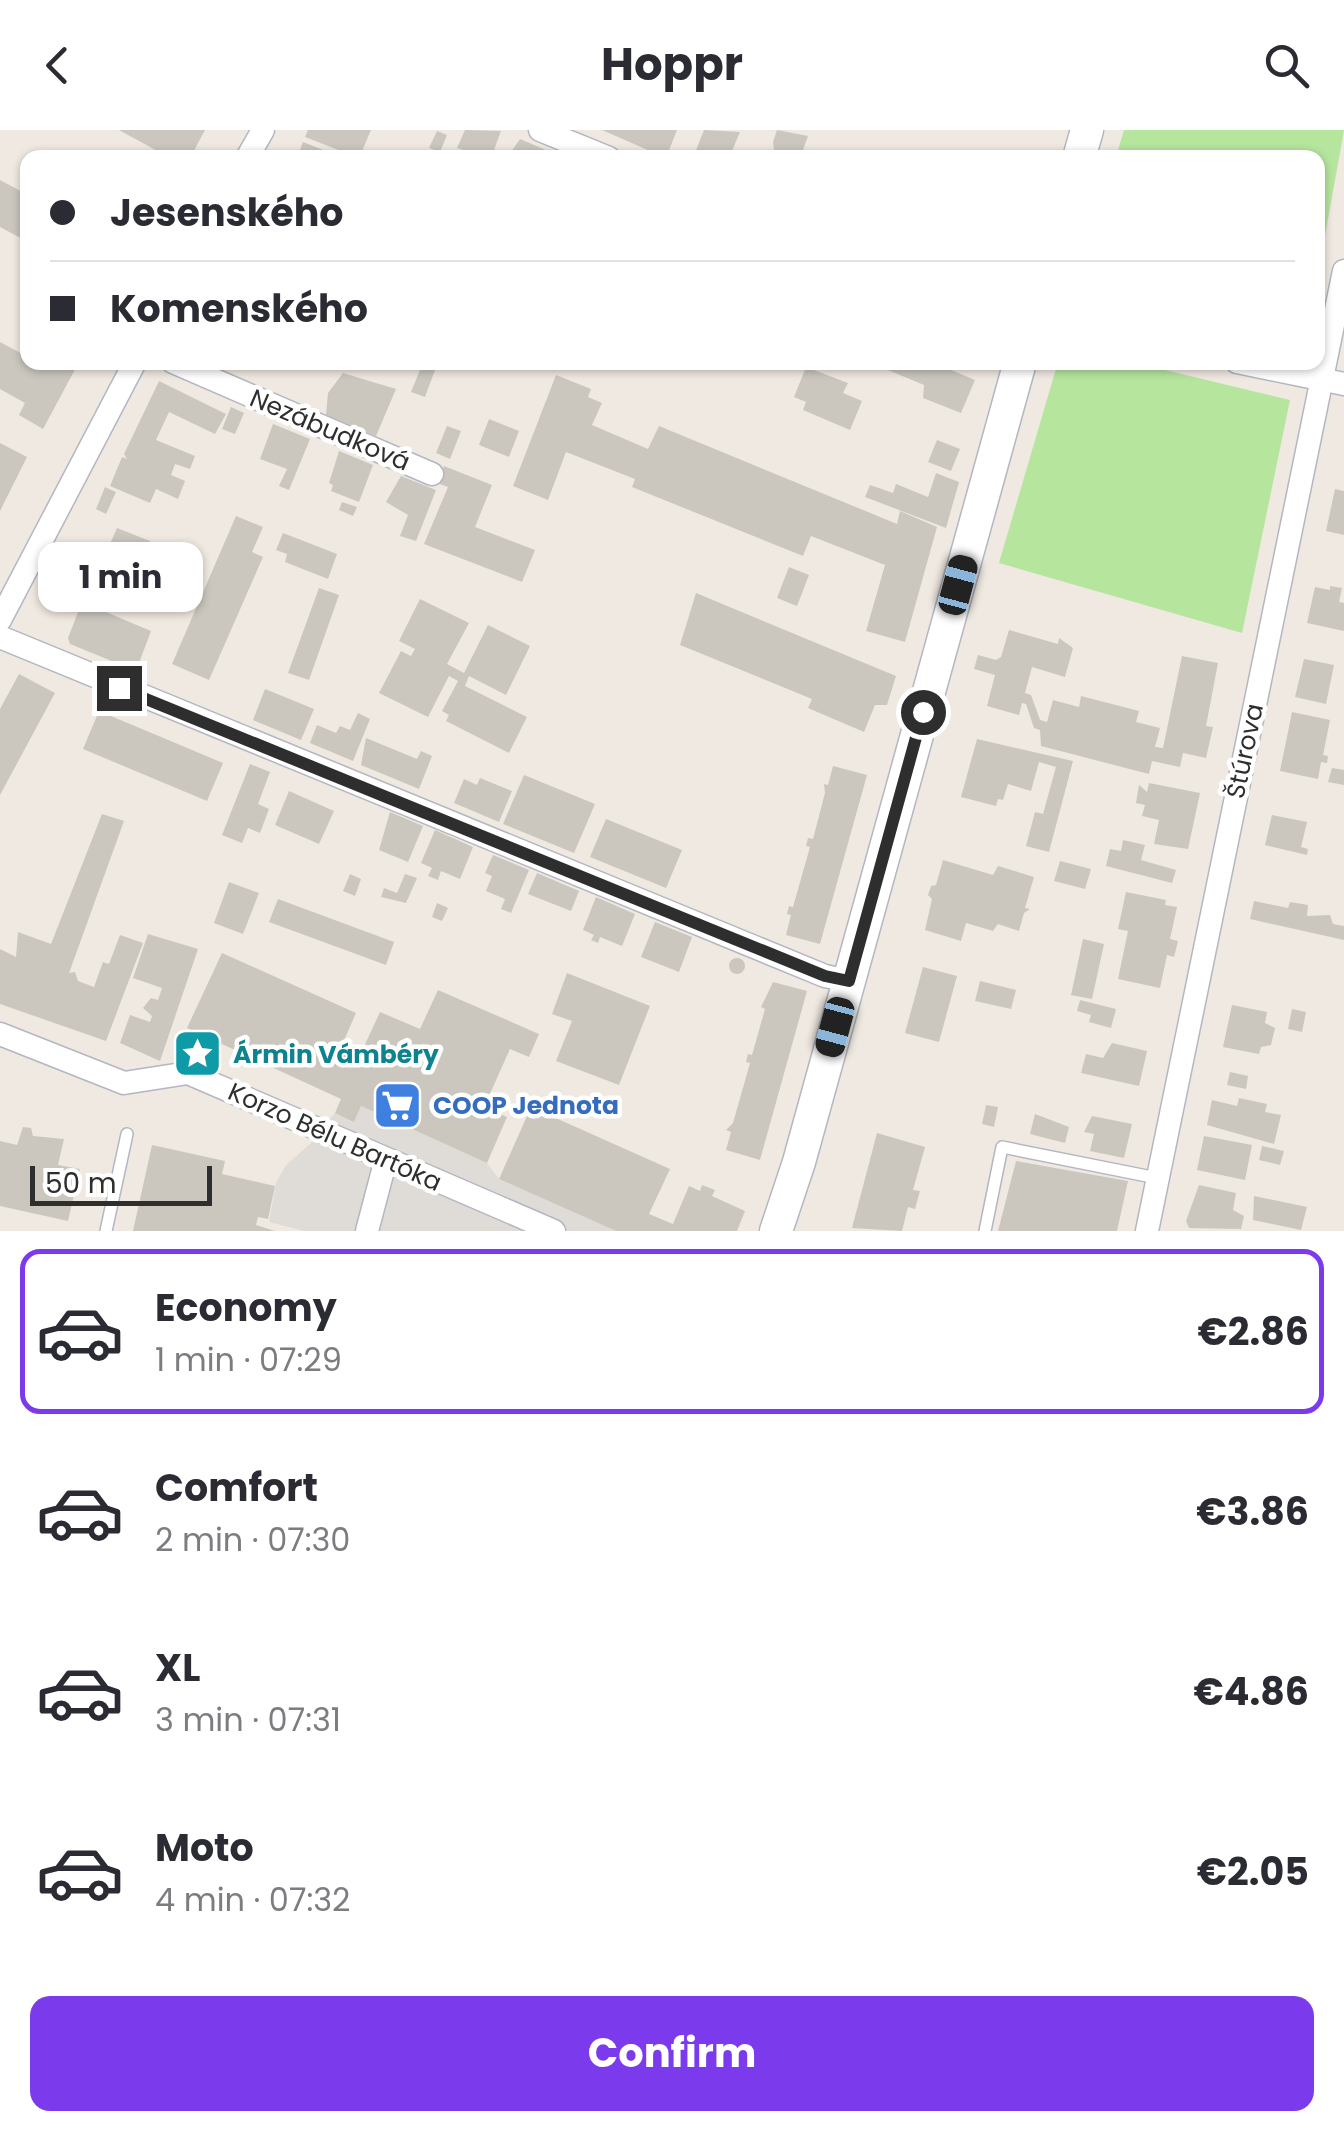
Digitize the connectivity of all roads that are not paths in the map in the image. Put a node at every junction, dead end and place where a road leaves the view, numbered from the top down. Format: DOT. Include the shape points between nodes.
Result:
graph roads {
  1 [pos="540,130"];
  2 [pos="589,150"];
  3 [pos="1344,271"];
  4 [pos="132,370"];
  5 [pos="192,370"];
  6 [pos="1018,370"];
  7 [pos="1275,370"];
  8 [pos="1333,382"];
  9 [pos="432,474"];
  10 [pos="0,620"];
  11 [pos="0,637"];
  12 [pos="849,981"];
  13 [pos="0,1034"];
  14 [pos="127,1134"];
  15 [pos="386,1159"];
  16 [pos="799,1162"];
  17 [pos="1157,1174"];
  18 [pos="106,1231"];
  19 [pos="367,1231"];
  20 [pos="554,1231"];
  21 [pos="776,1231"];
  22 [pos="796,1231"];
  23 [pos="985,1231"];
  24 [pos="1146,1231"];
  1 -- 2 [label="street"];
  3 -- 8 [label="street, Štúrova"];
  4 -- 10 [label="street"];
  5 -- 9 [label="street, Nezábudková"];
  6 -- 12 [label="street"];
  7 -- 8 [label="street"];
  8 -- 17 [label="street, Štúrova"];
  11 -- 12 [label="street"];
  12 -- 16 [label="street"];
  13 -- 15 [label="street, Korzo Bélu Bartóka" via="124,1083 188,1073"];
  14 -- 18 [label="lane"];
  15 -- 19 [label="street"];
  15 -- 20 [label="street, Korzo Bélu Bartóka"];
  16 -- 21 [label="street"];
  16 -- 22 [label="street"];
  17 -- 23 [label="lane" via="1002,1147"];
  17 -- 24 [label="street, Štúrova"];
}
